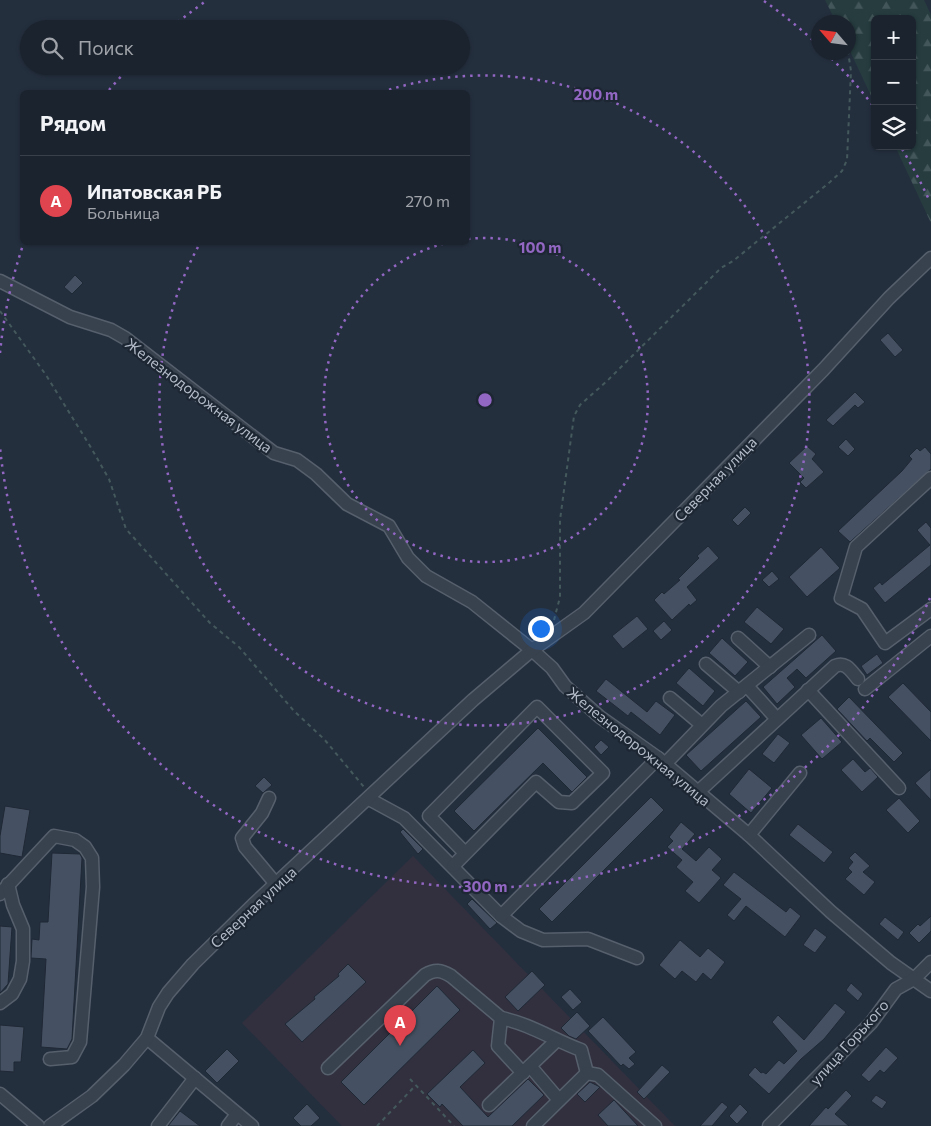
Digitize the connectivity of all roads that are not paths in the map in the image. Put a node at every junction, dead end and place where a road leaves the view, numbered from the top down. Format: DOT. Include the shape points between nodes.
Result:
graph roads {
  1 [pos="931,258"];
  2 [pos="0,281"];
  3 [pos="931,478"];
  4 [pos="931,609"];
  5 [pos="809,634"];
  6 [pos="931,636"];
  7 [pos="738,638"];
  8 [pos="885,643"];
  9 [pos="532,650"];
  10 [pos="897,662"];
  11 [pos="706,664"];
  12 [pos="770,667"];
  13 [pos="743,689"];
  14 [pos="808,690"];
  15 [pos="670,698"];
  16 [pos="777,719"];
  17 [pos="702,725"];
  18 [pos="661,761"];
  19 [pos="800,773"];
  20 [pos="899,788"];
  21 [pos="698,792"];
  22 [pos="370,797"];
  23 [pos="269,798"];
  24 [pos="749,835"];
  25 [pos="465,853"];
  26 [pos="453,866"];
  27 [pos="276,884"];
  28 [pos="4,889"];
  29 [pos="502,916"];
  30 [pos="637,958"];
  31 [pos="931,962"];
  32 [pos="914,979"];
  33 [pos="931,991"];
  34 [pos="0,1003"];
  35 [pos="501,1018"];
  36 [pos="147,1038"];
  37 [pos="556,1041"];
  38 [pos="50,1059"];
  39 [pos="328,1068"];
  40 [pos="526,1070"];
  41 [pos="587,1073"];
  42 [pos="194,1078"];
  43 [pos="0,1094"];
  44 [pos="560,1100"];
  45 [pos="489,1105"];
  46 [pos="237,1114"];
  47 [pos="38,1126"];
  48 [pos="50,1126"];
  49 [pos="158,1126"];
  50 [pos="228,1126"];
  51 [pos="252,1126"];
  52 [pos="533,1126"];
  53 [pos="655,1126"];
  54 [pos="770,1126"];
  1 -- 9 [label="street, Северная улица" via="584,613"];
  2 -- 9 [label="street, Железнодорожная улица" via="70,317 125,338 274,453 297,460 347,504 389,526 408,558 426,576 472,602"];
  3 -- 8 [label="street" via="856,547 841,598 862,609"];
  4 -- 8 [label="street"];
  5 -- 12 [label="street"];
  6 -- 10 [label="street"];
  7 -- 12 [label="street"];
  8 -- 10 [label="street"];
  9 -- 18 [label="street, Железнодорожная улица" via="552,668 564,686 600,717"];
  9 -- 22 [label="street, Северная улица" via="473,700"];
  10 -- 14 [label="street" via="862,684 846,665 840,664"];
  11 -- 13 [label="street"];
  12 -- 13 [label="street"];
  13 -- 16 [label="street"];
  13 -- 17 [label="street"];
  14 -- 16 [label="street"];
  14 -- 20 [label="street"];
  15 -- 17 [label="street"];
  16 -- 21 [label="street"];
  17 -- 18 [label="street"];
  18 -- 21 [label="street, Железнодорожная улица"];
  18 -- 29 [label="street"];
  19 -- 24 [label="street"];
  21 -- 24 [label="street, Железнодорожная улица"];
  22 -- 26 [label="street" via="404,818"];
  22 -- 27 [label="street, Северная улица"];
  23 -- 27 [label="street" via="262,813 242,838 245,847"];
  24 -- 32 [label="street, Железнодорожная улица" via="831,912"];
  25 -- 25 [label="street" via="536,782 560,802 572,803 603,773 537,707 430,816"];
  25 -- 26 [label="street"];
  26 -- 29 [label="street"];
  27 -- 36 [label="street, Северная улица" via="193,964 168,993"];
  28 -- 34 [label="street" via="23,929 23,961 20,979 12,994"];
  28 -- 38 [label="street" via="54,836 76,840 92,858 93,887 80,1042 72,1057"];
  29 -- 30 [label="street" via="521,931 543,940 588,939"];
  31 -- 32 [label="street, улица Горького"];
  32 -- 33 [label="street, Железнодорожная улица"];
  32 -- 54 [label="street, улица Горького" via="896,989 871,1022"];
  35 -- 37 [label="street" via="521,1022"];
  35 -- 39 [label="street" via="451,976 443,971 432,971"];
  35 -- 40 [label="street" via="498,1046"];
  36 -- 42 [label="street"];
  36 -- 48 [label="street, Северная улица" via="92,1096"];
  37 -- 40 [label="street"];
  37 -- 41 [label="street" via="581,1050"];
  40 -- 44 [label="street"];
  40 -- 45 [label="street"];
  41 -- 44 [label="street"];
  41 -- 53 [label="street" via="598,1075"];
  42 -- 46 [label="street"];
  42 -- 49 [label="street"];
  43 -- 47 [label="street"];
  44 -- 52 [label="street"];
  46 -- 50 [label="street"];
  46 -- 51 [label="street"];
}
